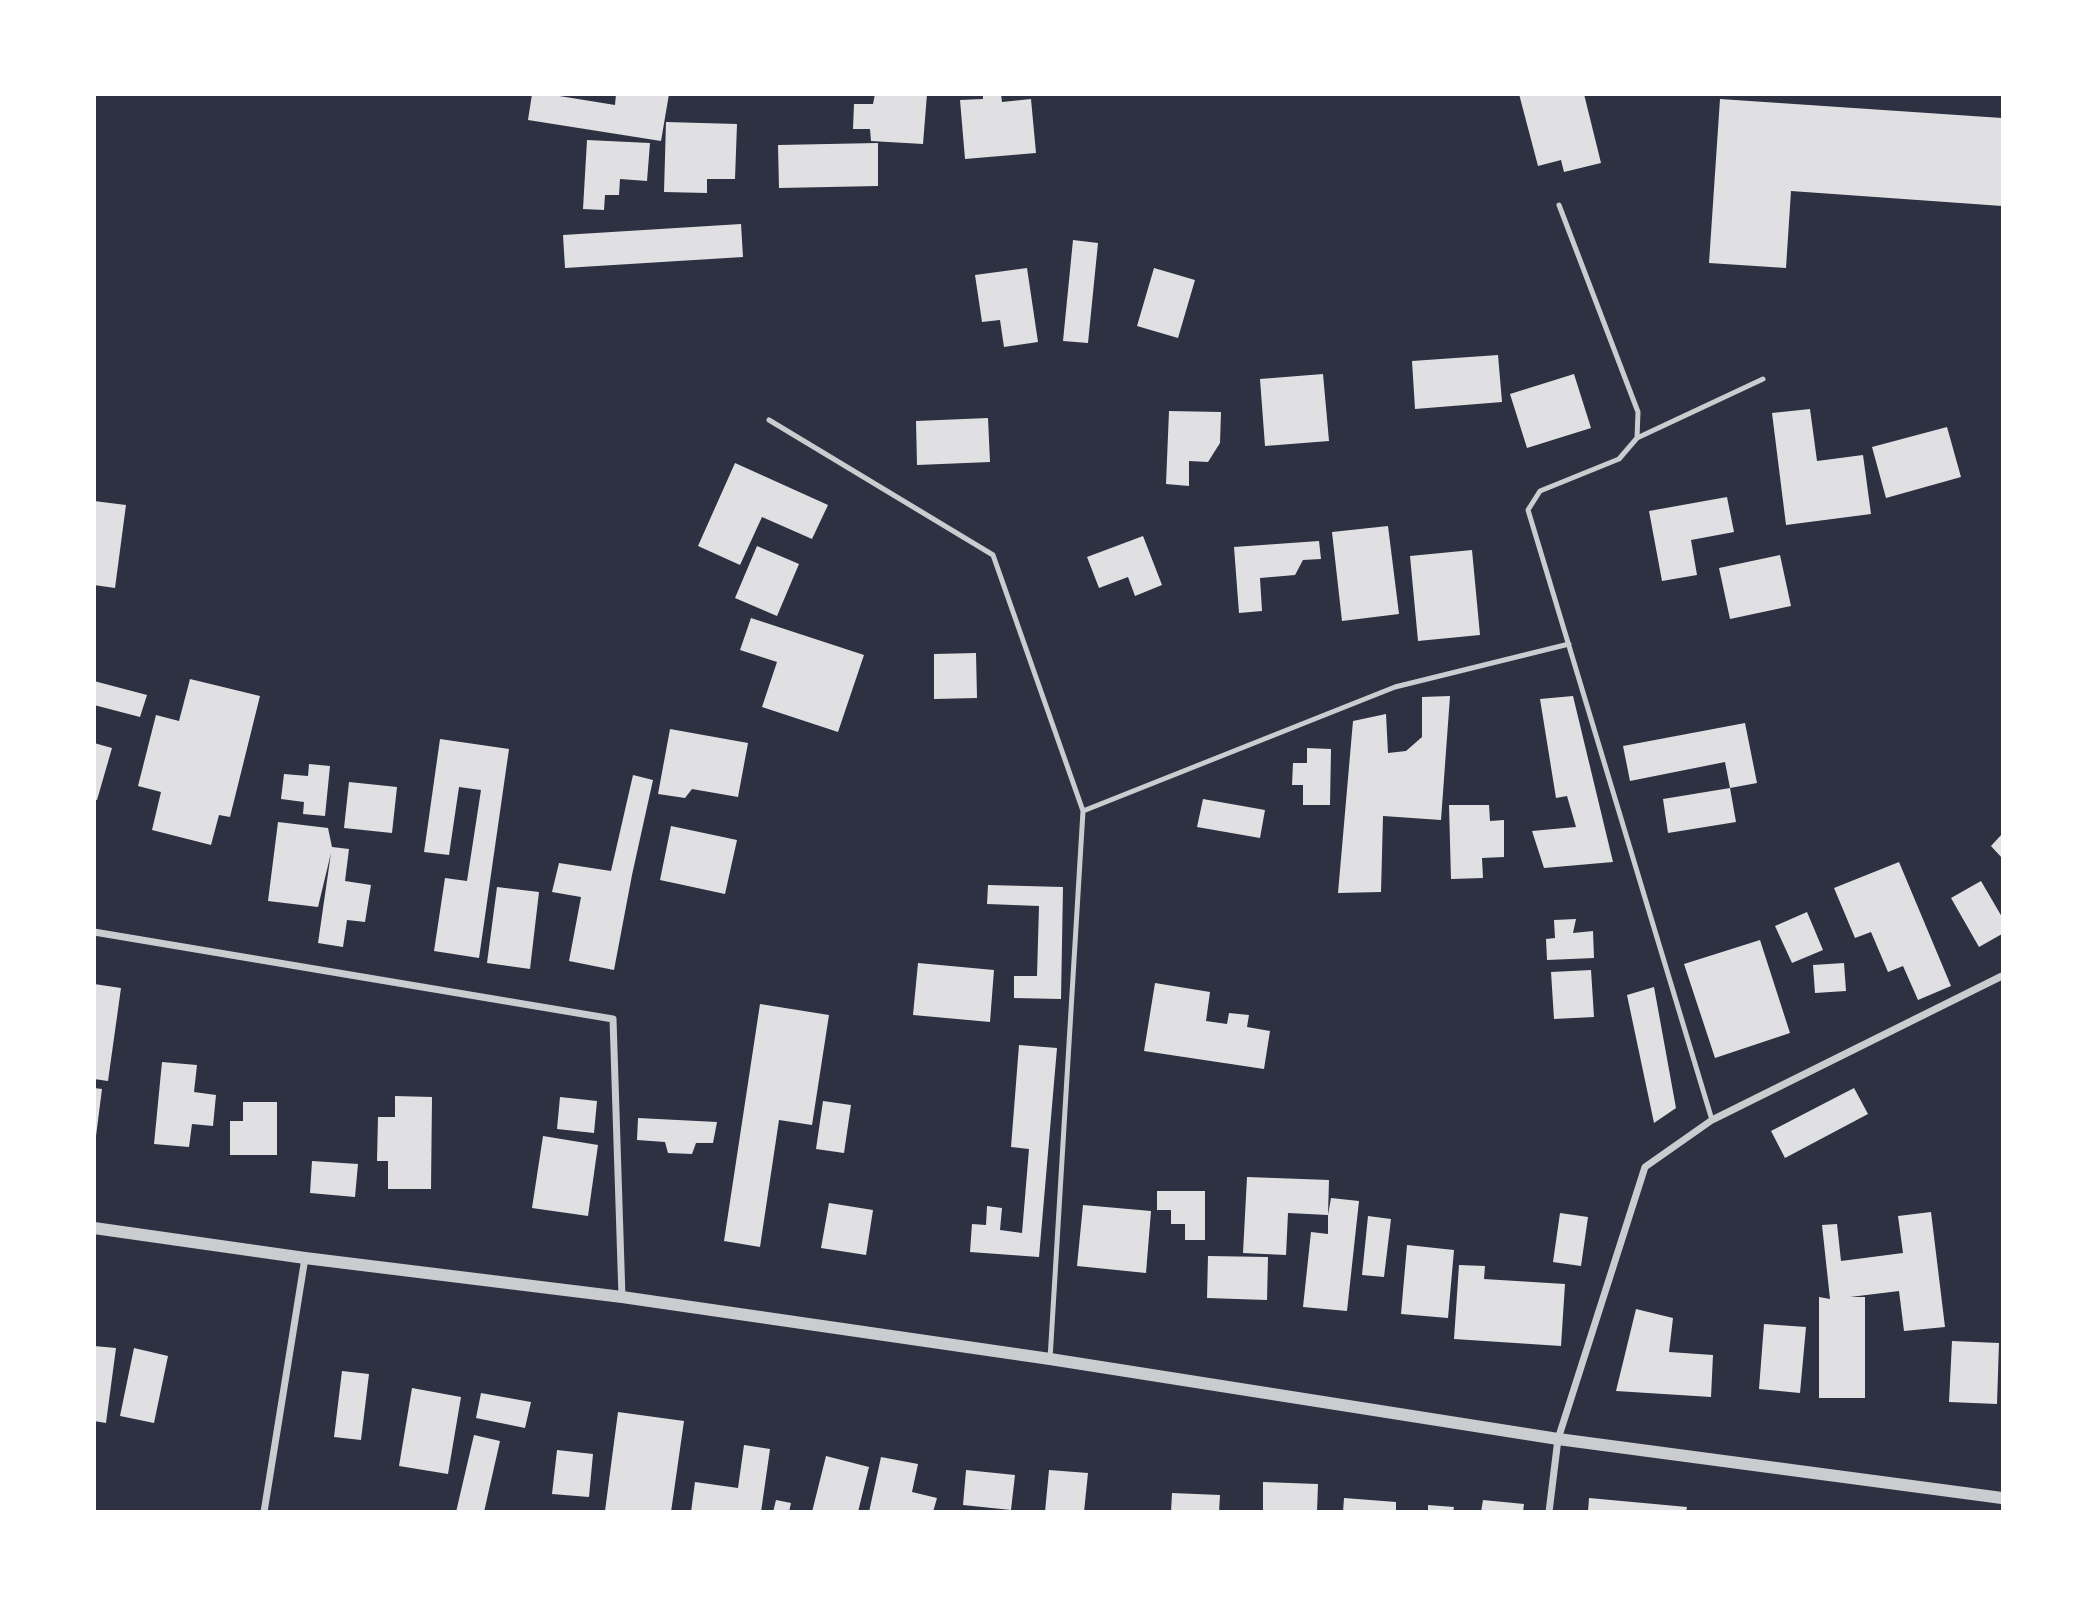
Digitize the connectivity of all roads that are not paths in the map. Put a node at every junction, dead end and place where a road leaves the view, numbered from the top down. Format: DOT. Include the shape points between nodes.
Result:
graph roads {
  1 [pos="1559,205"];
  2 [pos="1763,379"];
  3 [pos="769,419"];
  4 [pos="1637,438"];
  5 [pos="1569,644"];
  6 [pos="1083,811"];
  7 [pos="94,932"];
  8 [pos="2003,976"];
  9 [pos="1712,1120"];
  10 [pos="94,1228"];
  11 [pos="305,1258"];
  12 [pos="622,1297"];
  13 [pos="1051,1359"];
  14 [pos="1558,1439"];
  15 [pos="2003,1498"];
  16 [pos="264,1511"];
  17 [pos="1549,1511"];
  1 -- 4 [label="lane" via="1638,412"];
  2 -- 4 [label="lane"];
  3 -- 6 [label="lane" via="993,555"];
  4 -- 5 [label="lane" via="1619,459 1540,491 1528,510"];
  5 -- 6 [label="lane" via="1395,687"];
  5 -- 9 [label="lane"];
  6 -- 13 [label="lane"];
  7 -- 12 [label="street" via="613,1018"];
  8 -- 9 [label="street"];
  9 -- 14 [label="street" via="1645,1167"];
  10 -- 11 [label="street"];
  11 -- 12 [label="street"];
  11 -- 16 [label="street"];
  12 -- 13 [label="street"];
  13 -- 14 [label="street"];
  14 -- 15 [label="street"];
  14 -- 17 [label="street"];
}
